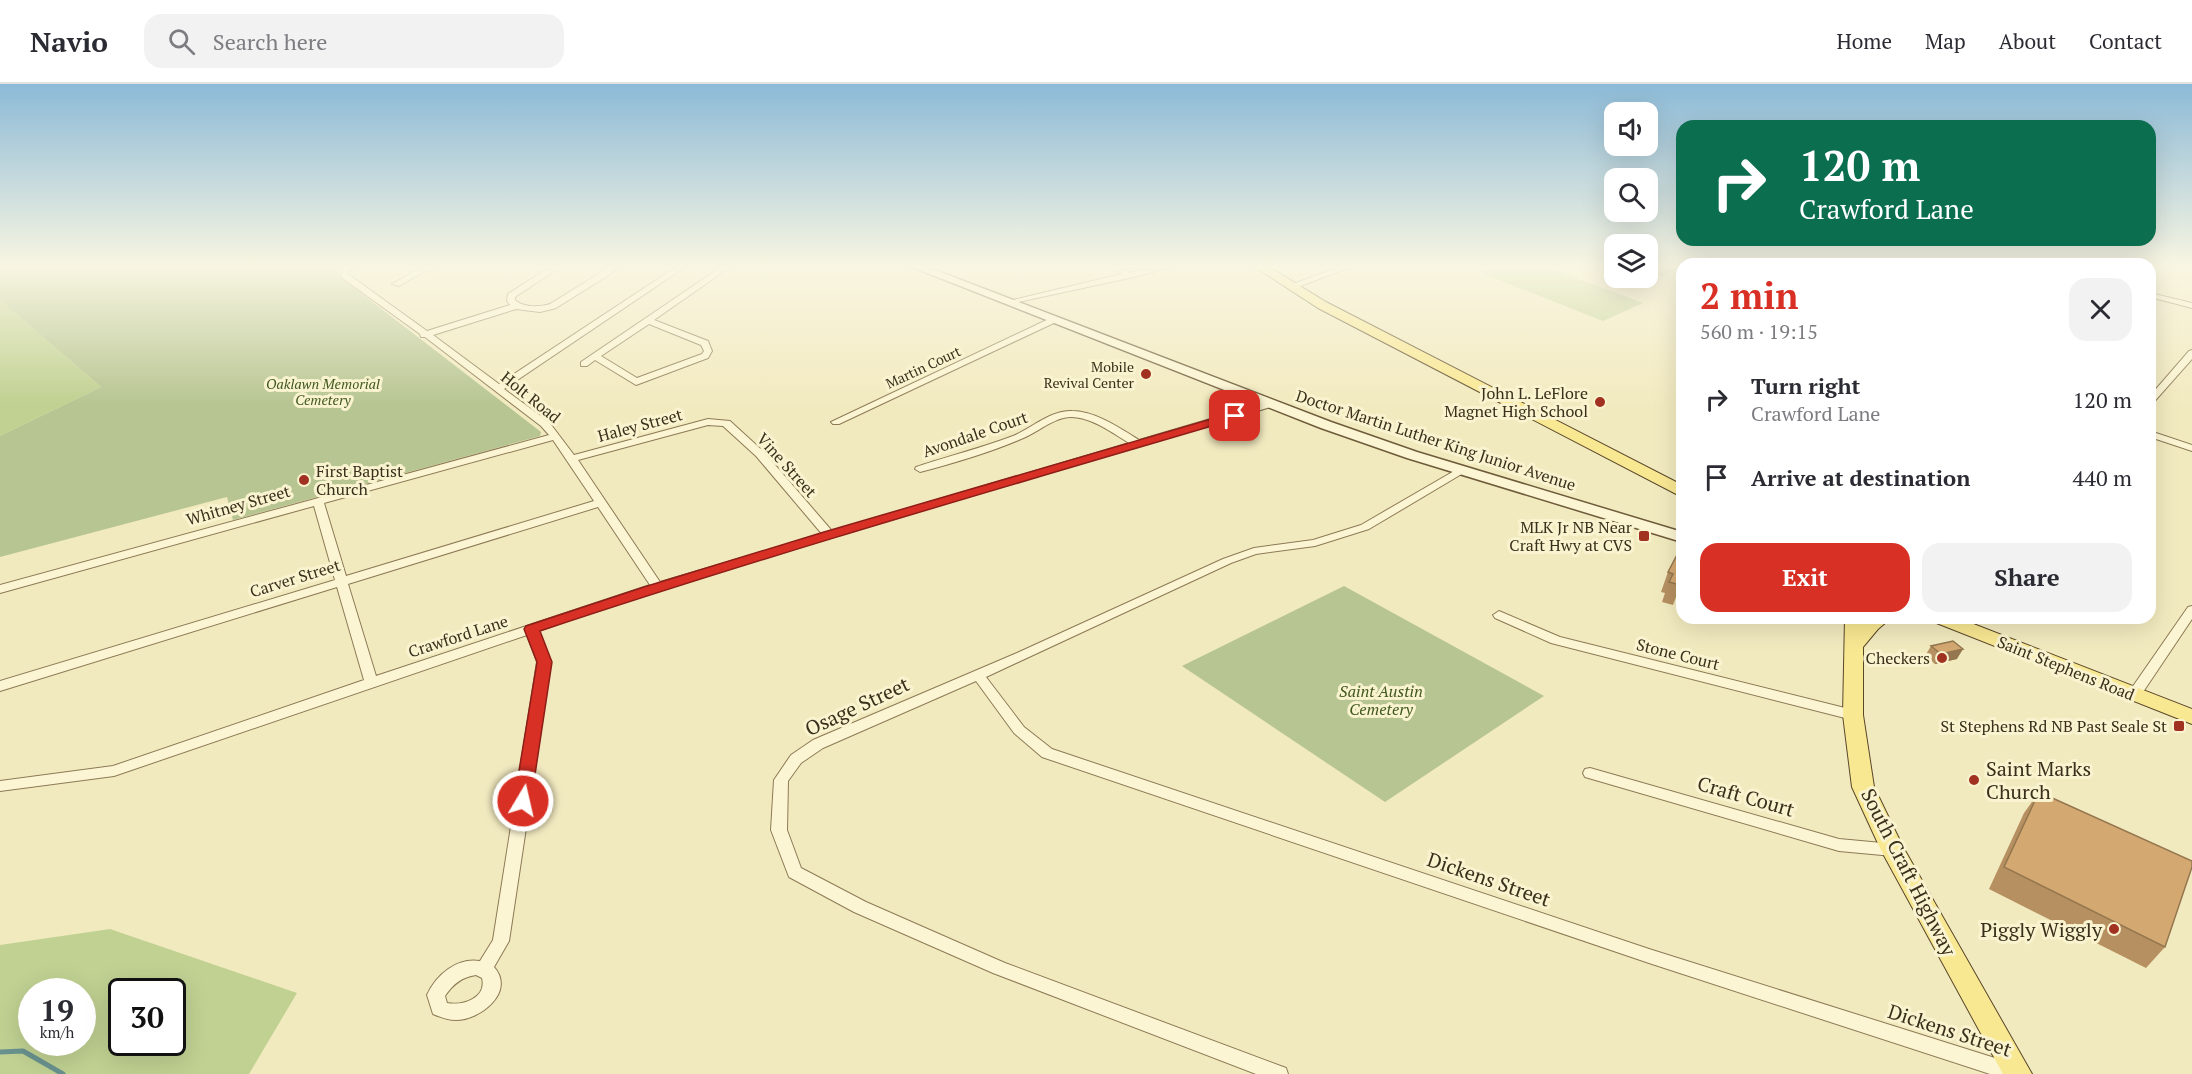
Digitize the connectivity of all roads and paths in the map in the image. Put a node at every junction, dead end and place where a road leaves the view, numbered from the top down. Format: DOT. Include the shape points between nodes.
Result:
graph roads {
  1 [pos="393,311"];
  2 [pos="500,311"];
  3 [pos="615,311"];
  4 [pos="663,311"];
  5 [pos="1031,311"];
  6 [pos="1334,311"];
  7 [pos="1053,320"];
  8 [pos="649,321"];
  9 [pos="424,335"];
  10 [pos="2192,352"];
  11 [pos="596,357"];
  12 [pos="584,364"];
  13 [pos="498,389"];
  14 [pos="2156,394"];
  15 [pos="1271,404"];
  16 [pos="718,421"];
  17 [pos="836,422"];
  18 [pos="556,436"];
  19 [pos="2156,436"];
  20 [pos="1138,444"];
  21 [pos="2192,448"];
  22 [pos="571,459"];
  23 [pos="920,469"];
  24 [pos="1461,470"];
  25 [pos="1676,489"];
  26 [pos="318,500"];
  27 [pos="599,503"];
  28 [pos="829,535"];
  29 [pos="1676,535"];
  30 [pos="342,581"];
  31 [pos="657,587"];
  32 [pos="0,589"];
  33 [pos="2192,610"];
  34 [pos="1499,615"];
  35 [pos="1854,624"];
  36 [pos="1873,624"];
  37 [pos="1956,624"];
  38 [pos="531,629"];
  39 [pos="1854,646"];
  40 [pos="978,675"];
  41 [pos="371,682"];
  42 [pos="0,686"];
  43 [pos="2134,695"];
  44 [pos="1853,715"];
  45 [pos="2192,717"];
  46 [pos="1590,773"];
  47 [pos="0,786"];
  48 [pos="1893,850"];
  49 [pos="484,969"];
  50 [pos="1279,1074"];
  51 [pos="2018,1074"];
  1 -- 9 [label="street, Holt Road"];
  2 -- 9 [label="street"];
  3 -- 13 [label="street"];
  4 -- 8 [label="street"];
  5 -- 7 [label="main road, Doctor Martin Luther King Junior Avenue"];
  6 -- 25 [label="main road"];
  7 -- 15 [label="main road, Doctor Martin Luther King Junior Avenue"];
  7 -- 17 [label="street, Martin Court"];
  8 -- 11 [label="street"];
  8 -- 11 [label="street" via="705,343 708,351 705,356 636,382"];
  9 -- 13 [label="street, Holt Road"];
  10 -- 14 [label="street"];
  11 -- 12 [label="street"];
  13 -- 18 [label="street, Holt Road"];
  15 -- 20 [label="street, Crawford Lane"];
  15 -- 24 [label="main road, Doctor Martin Luther King Junior Avenue"];
  16 -- 22 [label="street, Haley Street"];
  16 -- 28 [label="street, Vine Street" via="726,423 760,454"];
  18 -- 22 [label="street, Holt Road"];
  18 -- 26 [label="street, Whitney Street"];
  19 -- 21 [label="street"];
  20 -- 23 [label="street, Avondale Court" via="1078,414 1067,414 1030,432"];
  20 -- 28 [label="street, Crawford Lane"];
  22 -- 27 [label="street, Holt Road"];
  24 -- 29 [label="main road, Doctor Martin Luther King Junior Avenue"];
  24 -- 40 [label="street, Osage Street" via="1365,527 1315,543 1254,551"];
  26 -- 30 [label="street"];
  26 -- 32 [label="street, Whitney Street"];
  27 -- 30 [label="street, Carver Street"];
  27 -- 31 [label="street, Holt Road"];
  28 -- 31 [label="street, Crawford Lane"];
  30 -- 41 [label="street"];
  30 -- 42 [label="street, Carver Street"];
  31 -- 38 [label="street, Crawford Lane"];
  33 -- 43 [label="street"];
  34 -- 44 [label="street, Stone Court" via="1556,640"];
  35 -- 39 [label="main road, South Craft Highway"];
  36 -- 39 [label="main road"];
  37 -- 43 [label="main road, Saint Stephens Road"];
  38 -- 41 [label="street, Crawford Lane"];
  38 -- 49 [label="street" via="544,662 501,940"];
  39 -- 44 [label="main road, South Craft Highway"];
  40 -- 50 [label="street, Osage Street" via="818,744 796,759 781,780 778,808 779,830 795,872 860,907 999,968"];
  40 -- 51 [label="street, Dickens Street" via="1019,729 1047,753 1649,956"];
  41 -- 47 [label="street, Crawford Lane" via="114,771"];
  43 -- 45 [label="main road, Saint Stephens Road"];
  44 -- 48 [label="main road, South Craft Highway" via="1863,787"];
  46 -- 48 [label="street, Craft Court" via="1839,845"];
  48 -- 51 [label="main road, South Craft Highway"];
}
